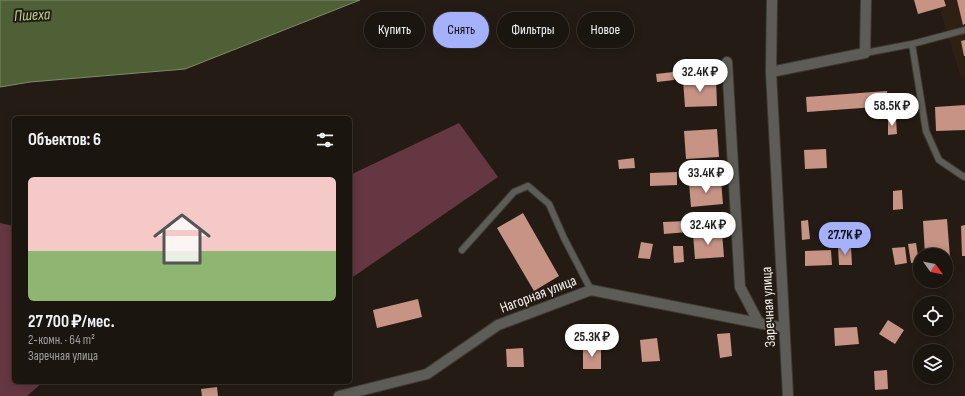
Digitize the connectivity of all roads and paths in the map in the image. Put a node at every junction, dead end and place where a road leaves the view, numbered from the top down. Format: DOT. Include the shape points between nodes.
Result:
graph roads {
  1 [pos="772,0"];
  2 [pos="866,0"];
  3 [pos="965,30"];
  4 [pos="912,44"];
  5 [pos="865,53"];
  6 [pos="727,62"];
  7 [pos="771,72"];
  8 [pos="965,176"];
  9 [pos="462,250"];
  10 [pos="591,290"];
  11 [pos="759,323"];
  12 [pos="784,328"];
  13 [pos="339,396"];
  14 [pos="788,396"];
  1 -- 7 [label="street, Заречная улица"];
  2 -- 5 [label="street"];
  3 -- 4 [label="lane"];
  4 -- 5 [label="lane"];
  4 -- 8 [label="lane" via="926,131 940,160"];
  5 -- 7 [label="street"];
  6 -- 11 [label="street" via="740,288"];
  7 -- 12 [label="street, Заречная улица"];
  9 -- 10 [label="lane" via="514,192 528,186 548,204"];
  10 -- 11 [label="street, Нагорная улица"];
  10 -- 13 [label="street, Нагорная улица" via="498,325 427,374"];
  11 -- 12 [label="street, Нагорная улица"];
  12 -- 14 [label="street, Заречная улица"];
}
